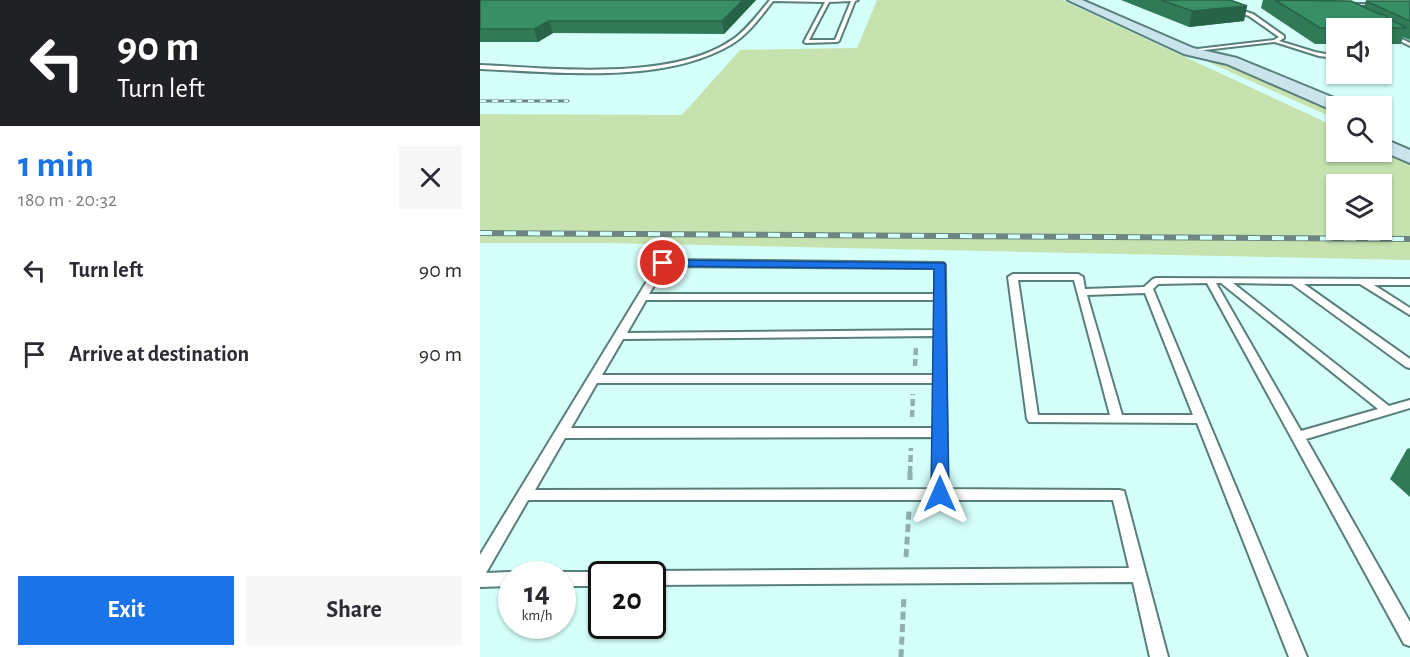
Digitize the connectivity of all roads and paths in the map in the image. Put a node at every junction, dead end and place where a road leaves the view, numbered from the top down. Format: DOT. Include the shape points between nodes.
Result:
graph roads {
  1 [pos="772,0"];
  2 [pos="1073,0"];
  3 [pos="1205,0"];
  4 [pos="1323,0"];
  5 [pos="855,1"];
  6 [pos="827,2"];
  7 [pos="1331,4"];
  8 [pos="1387,4"];
  9 [pos="1349,14"];
  10 [pos="1392,35"];
  11 [pos="1275,41"];
  12 [pos="1410,45"];
  13 [pos="1189,51"];
  14 [pos="1326,57"];
  15 [pos="480,67"];
  16 [pos="1265,92"];
  17 [pos="1326,101"];
  18 [pos="1392,129"];
  19 [pos="1401,133"];
  20 [pos="1392,149"];
  21 [pos="1410,157"];
  22 [pos="1216,280"];
  23 [pos="1294,281"];
  24 [pos="1363,282"];
  25 [pos="1410,282"];
  26 [pos="1149,290"];
  27 [pos="1081,292"];
  28 [pos="643,297"];
  29 [pos="940,297"];
  30 [pos="1410,312"];
  31 [pos="917,333"];
  32 [pos="940,333"];
  33 [pos="620,336"];
  34 [pos="1410,364"];
  35 [pos="594,379"];
  36 [pos="914,379"];
  37 [pos="940,379"];
  38 [pos="1410,404"];
  39 [pos="1388,411"];
  40 [pos="1201,418"];
  41 [pos="1117,419"];
  42 [pos="912,432"];
  43 [pos="940,432"];
  44 [pos="561,433"];
  45 [pos="1298,437"];
  46 [pos="909,494"];
  47 [pos="940,494"];
  48 [pos="524,495"];
  49 [pos="480,569"];
  50 [pos="1138,575"];
  51 [pos="905,577"];
  52 [pos="666,578"];
  53 [pos="498,579"];
  54 [pos="480,580"];
  55 [pos="1410,638"];
  56 [pos="901,657"];
  57 [pos="1159,657"];
  58 [pos="1298,657"];
  1 -- 6 [label="lane"];
  1 -- 15 [label="lane" via="733,42 665,66 606,70"];
  2 -- 13 [label="main road"];
  3 -- 11 [label="lane" via="1256,18 1280,34 1281,39"];
  4 -- 7 [label="lane"];
  5 -- 6 [label="lane"];
  5 -- 6 [label="lane" via="837,41 806,42"];
  7 -- 8 [label="lane"];
  7 -- 9 [label="lane"];
  10 -- 12 [label="lane"];
  11 -- 13 [label="lane"];
  11 -- 14 [label="lane"];
  13 -- 16 [label="main road" via="1203,65"];
  13 -- 17 [label="main road" via="1232,61"];
  18 -- 19 [label="main road"];
  20 -- 21 [label="main road"];
  22 -- 23 [label="lane"];
  22 -- 26 [label="lane" via="1156,281"];
  22 -- 39 [label="lane"];
  22 -- 45 [label="lane"];
  23 -- 24 [label="lane"];
  23 -- 34 [label="lane"];
  24 -- 25 [label="lane"];
  24 -- 30 [label="lane"];
  26 -- 27 [label="lane"];
  26 -- 40 [label="lane"];
  27 -- 41 [label="lane"];
  27 -- 41 [label="lane" via="1078,277 1013,277 1033,419"];
  28 -- 29 [label="lane"];
  28 -- 29 [label="lane" via="663,263 940,265"];
  28 -- 33 [label="lane"];
  29 -- 32 [label="lane"];
  31 -- 32 [label="lane"];
  31 -- 33 [label="lane"];
  31 -- 36 [label="path"];
  32 -- 37 [label="lane"];
  33 -- 35 [label="lane"];
  35 -- 36 [label="lane"];
  35 -- 44 [label="lane"];
  36 -- 37 [label="lane"];
  36 -- 42 [label="path"];
  37 -- 43 [label="lane"];
  38 -- 39 [label="lane"];
  39 -- 45 [label="lane"];
  40 -- 41 [label="lane"];
  40 -- 58 [label="lane"];
  42 -- 43 [label="lane"];
  42 -- 44 [label="lane"];
  42 -- 46 [label="path"];
  43 -- 47 [label="lane"];
  44 -- 48 [label="lane"];
  45 -- 55 [label="lane"];
  46 -- 47 [label="lane"];
  46 -- 48 [label="lane"];
  46 -- 51 [label="path"];
  47 -- 50 [label="lane" via="1119,495"];
  48 -- 49 [label="lane"];
  50 -- 51 [label="lane"];
  50 -- 57 [label="lane"];
  51 -- 52 [label="lane"];
  51 -- 56 [label="path"];
  53 -- 54 [label="lane"];
}
